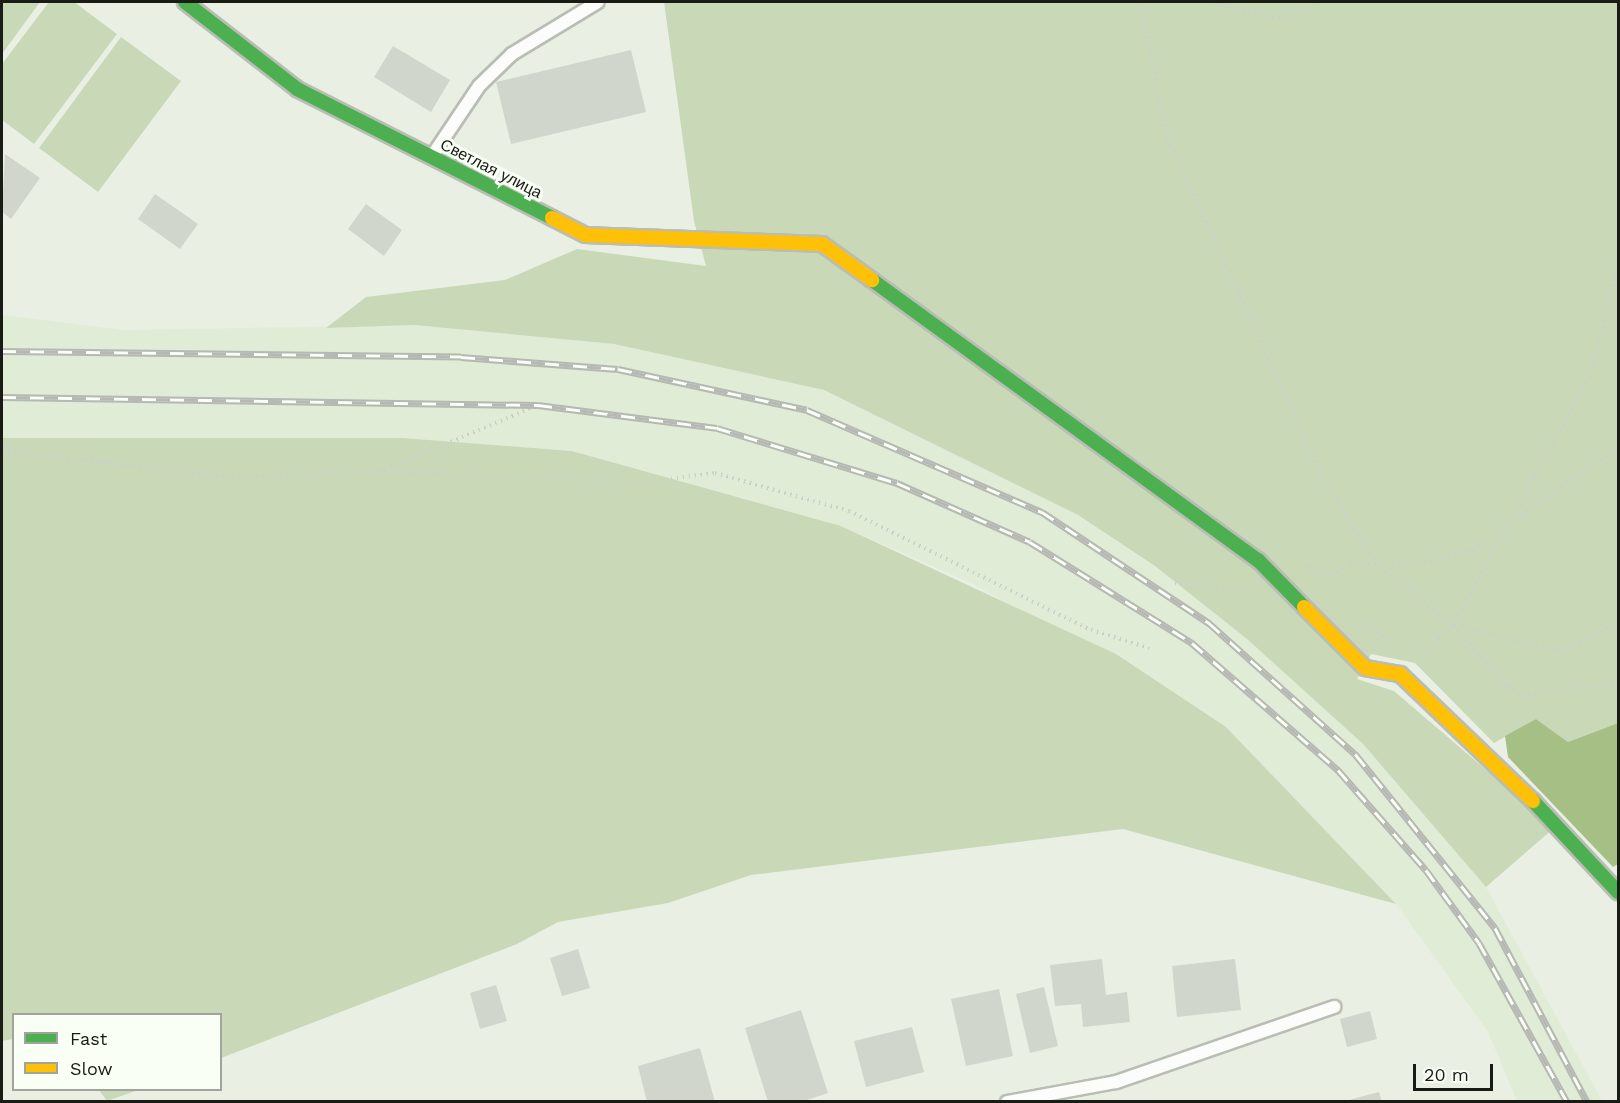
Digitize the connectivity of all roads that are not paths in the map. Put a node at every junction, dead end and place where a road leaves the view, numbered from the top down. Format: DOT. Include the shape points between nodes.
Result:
graph roads {
  1 [pos="185,2"];
  2 [pos="598,2"];
  3 [pos="431,157"];
  4 [pos="1618,892"];
  5 [pos="1334,1007"];
  6 [pos="1007,1101"];
  1 -- 3 [label="street, Светлая улица" via="297,89"];
  2 -- 3 [label="lane" via="512,54 479,86"];
  3 -- 4 [label="street, Светлая улица" via="585,235 822,244 1258,560 1365,668 1400,674 1561,827"];
  5 -- 6 [label="lane" via="1116,1082"];
}
